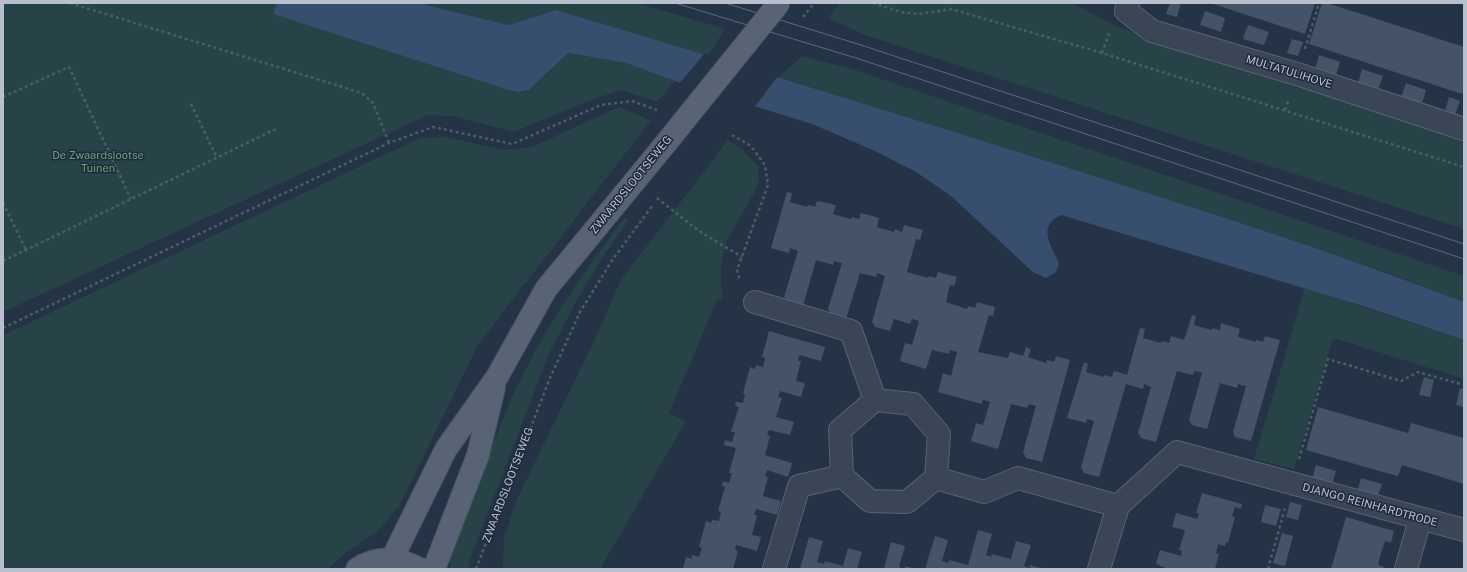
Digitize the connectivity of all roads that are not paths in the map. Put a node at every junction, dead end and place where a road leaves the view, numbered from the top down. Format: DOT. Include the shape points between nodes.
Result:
graph roads {
  1 [pos="779,3"];
  2 [pos="1128,3"];
  3 [pos="1464,129"];
  4 [pos="755,302"];
  5 [pos="497,377"];
  6 [pos="874,400"];
  7 [pos="842,476"];
  8 [pos="936,478"];
  9 [pos="1118,506"];
  10 [pos="1420,519"];
  11 [pos="1464,530"];
  12 [pos="392,559"];
  13 [pos="358,569"];
  14 [pos="420,569"];
  15 [pos="434,569"];
  16 [pos="774,569"];
  17 [pos="1099,569"];
  18 [pos="1406,569"];
  1 -- 5 [label="main road, ZWAARDSLOOTSEWEG, bridge" via="546,289"];
  2 -- 3 [label="street, MULTATULIHOVE" via="1126,11 1152,31 1297,74"];
  4 -- 6 [label="street" via="851,331"];
  5 -- 12 [label="main road, ZWAARDSLOOTSEWEG" via="446,449"];
  5 -- 15 [label="main road, ZWAARDSLOOTSEWEG" via="478,455"];
  6 -- 7 [label="street" via="840,430"];
  6 -- 8 [label="street" via="914,404 939,434"];
  7 -- 8 [label="street" via="870,502 907,502"];
  7 -- 16 [label="street" via="799,486"];
  8 -- 9 [label="street" via="984,492 1018,478"];
  9 -- 10 [label="street, DJANGO REINHARDTRODE" via="1177,452"];
  9 -- 17 [label="street"];
  10 -- 11 [label="street, DJANGO REINHARDTRODE"];
  10 -- 18 [label="street"];
  12 -- 13 [label="main road" via="377,560"];
  12 -- 14 [label="main road"];
}
